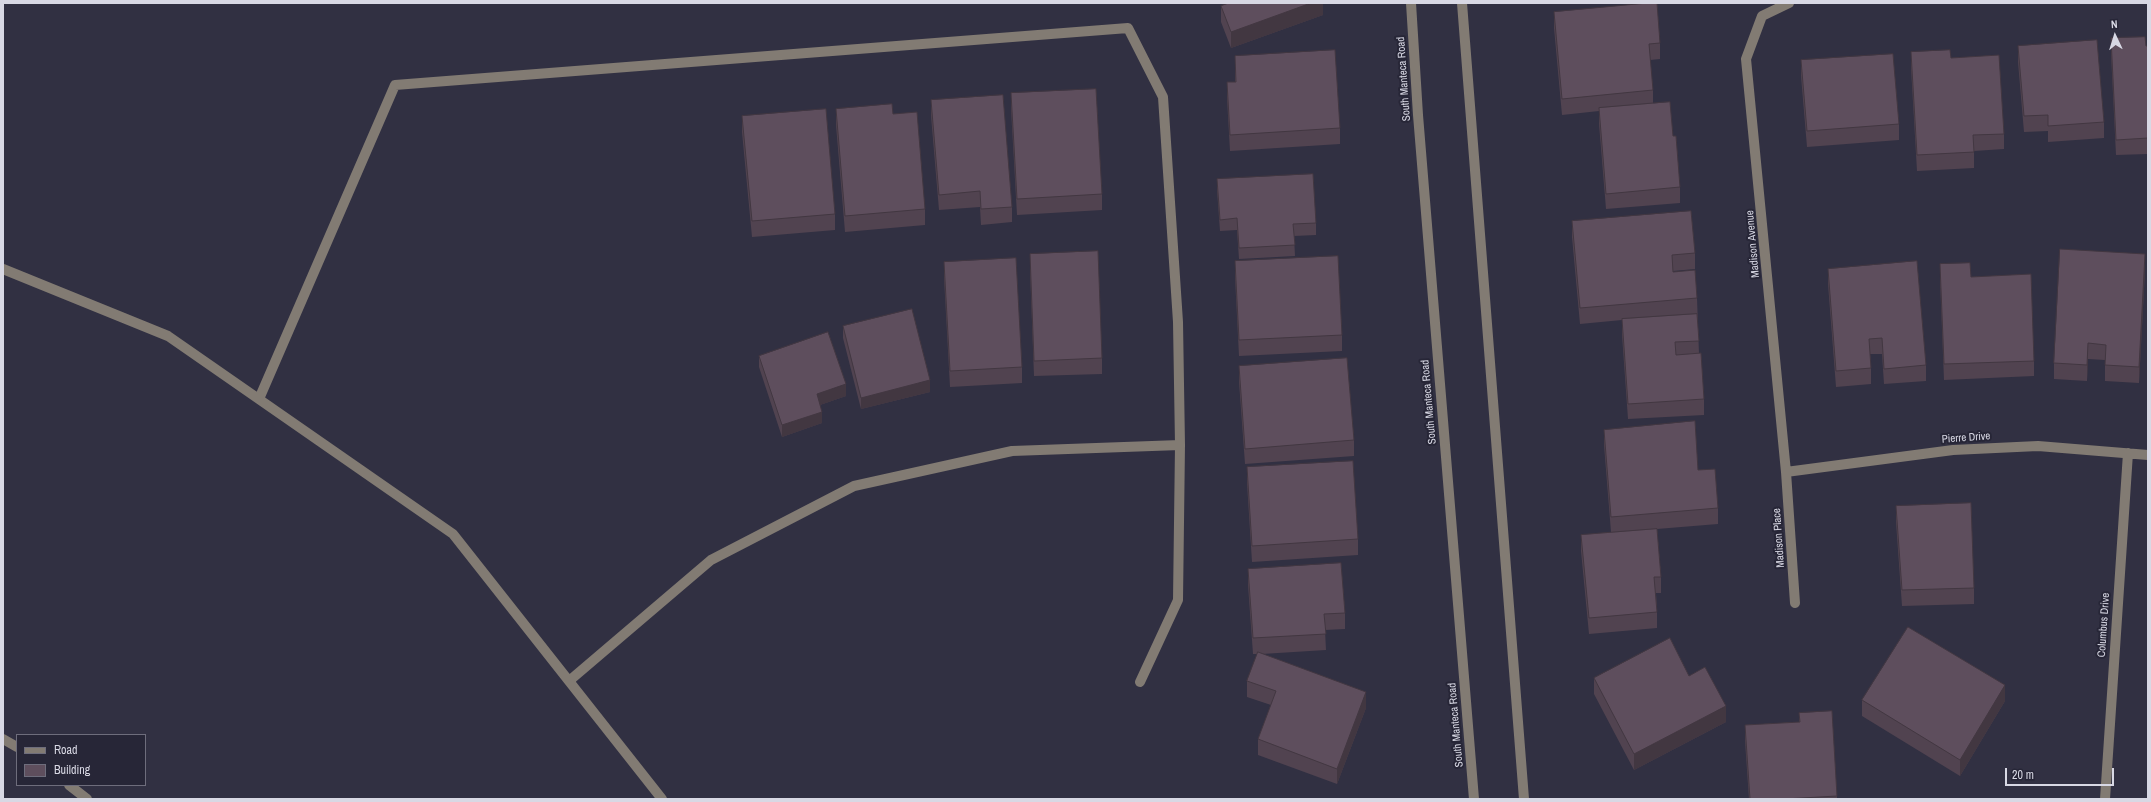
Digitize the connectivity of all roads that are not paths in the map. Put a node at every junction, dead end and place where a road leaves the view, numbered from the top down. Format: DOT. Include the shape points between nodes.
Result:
graph roads {
  1 [pos="1411,3"];
  2 [pos="1462,3"];
  3 [pos="1789,3"];
  4 [pos="3,269"];
  5 [pos="259,399"];
  6 [pos="1180,445"];
  7 [pos="2128,453"];
  8 [pos="2148,455"];
  9 [pos="1786,472"];
  10 [pos="1795,604"];
  11 [pos="569,681"];
  12 [pos="1140,682"];
  13 [pos="3,739"];
  14 [pos="16,746"];
  15 [pos="70,786"];
  16 [pos="87,799"];
  17 [pos="662,799"];
  18 [pos="1474,799"];
  19 [pos="1524,799"];
  20 [pos="2105,799"];
  1 -- 18 [label="street, South Manteca Road" via="1418,123"];
  2 -- 19 [label="street"];
  3 -- 9 [label="street, Madison Avenue" via="1762,16 1746,59"];
  4 -- 5 [label="street" via="168,336"];
  5 -- 6 [label="street" via="395,85 1128,28 1163,97 1178,322"];
  5 -- 11 [label="street" via="453,534"];
  6 -- 11 [label="street" via="1012,451 854,486 711,560"];
  6 -- 12 [label="street" via="1178,600"];
  7 -- 8 [label="street, Pierre Drive"];
  7 -- 9 [label="street, Pierre Drive" via="2038,446 1953,450"];
  7 -- 20 [label="street, Columbus Drive"];
  9 -- 10 [label="street, Madison Place"];
  11 -- 17 [label="street"];
  13 -- 14 [label="street"];
  15 -- 16 [label="street"];
}
